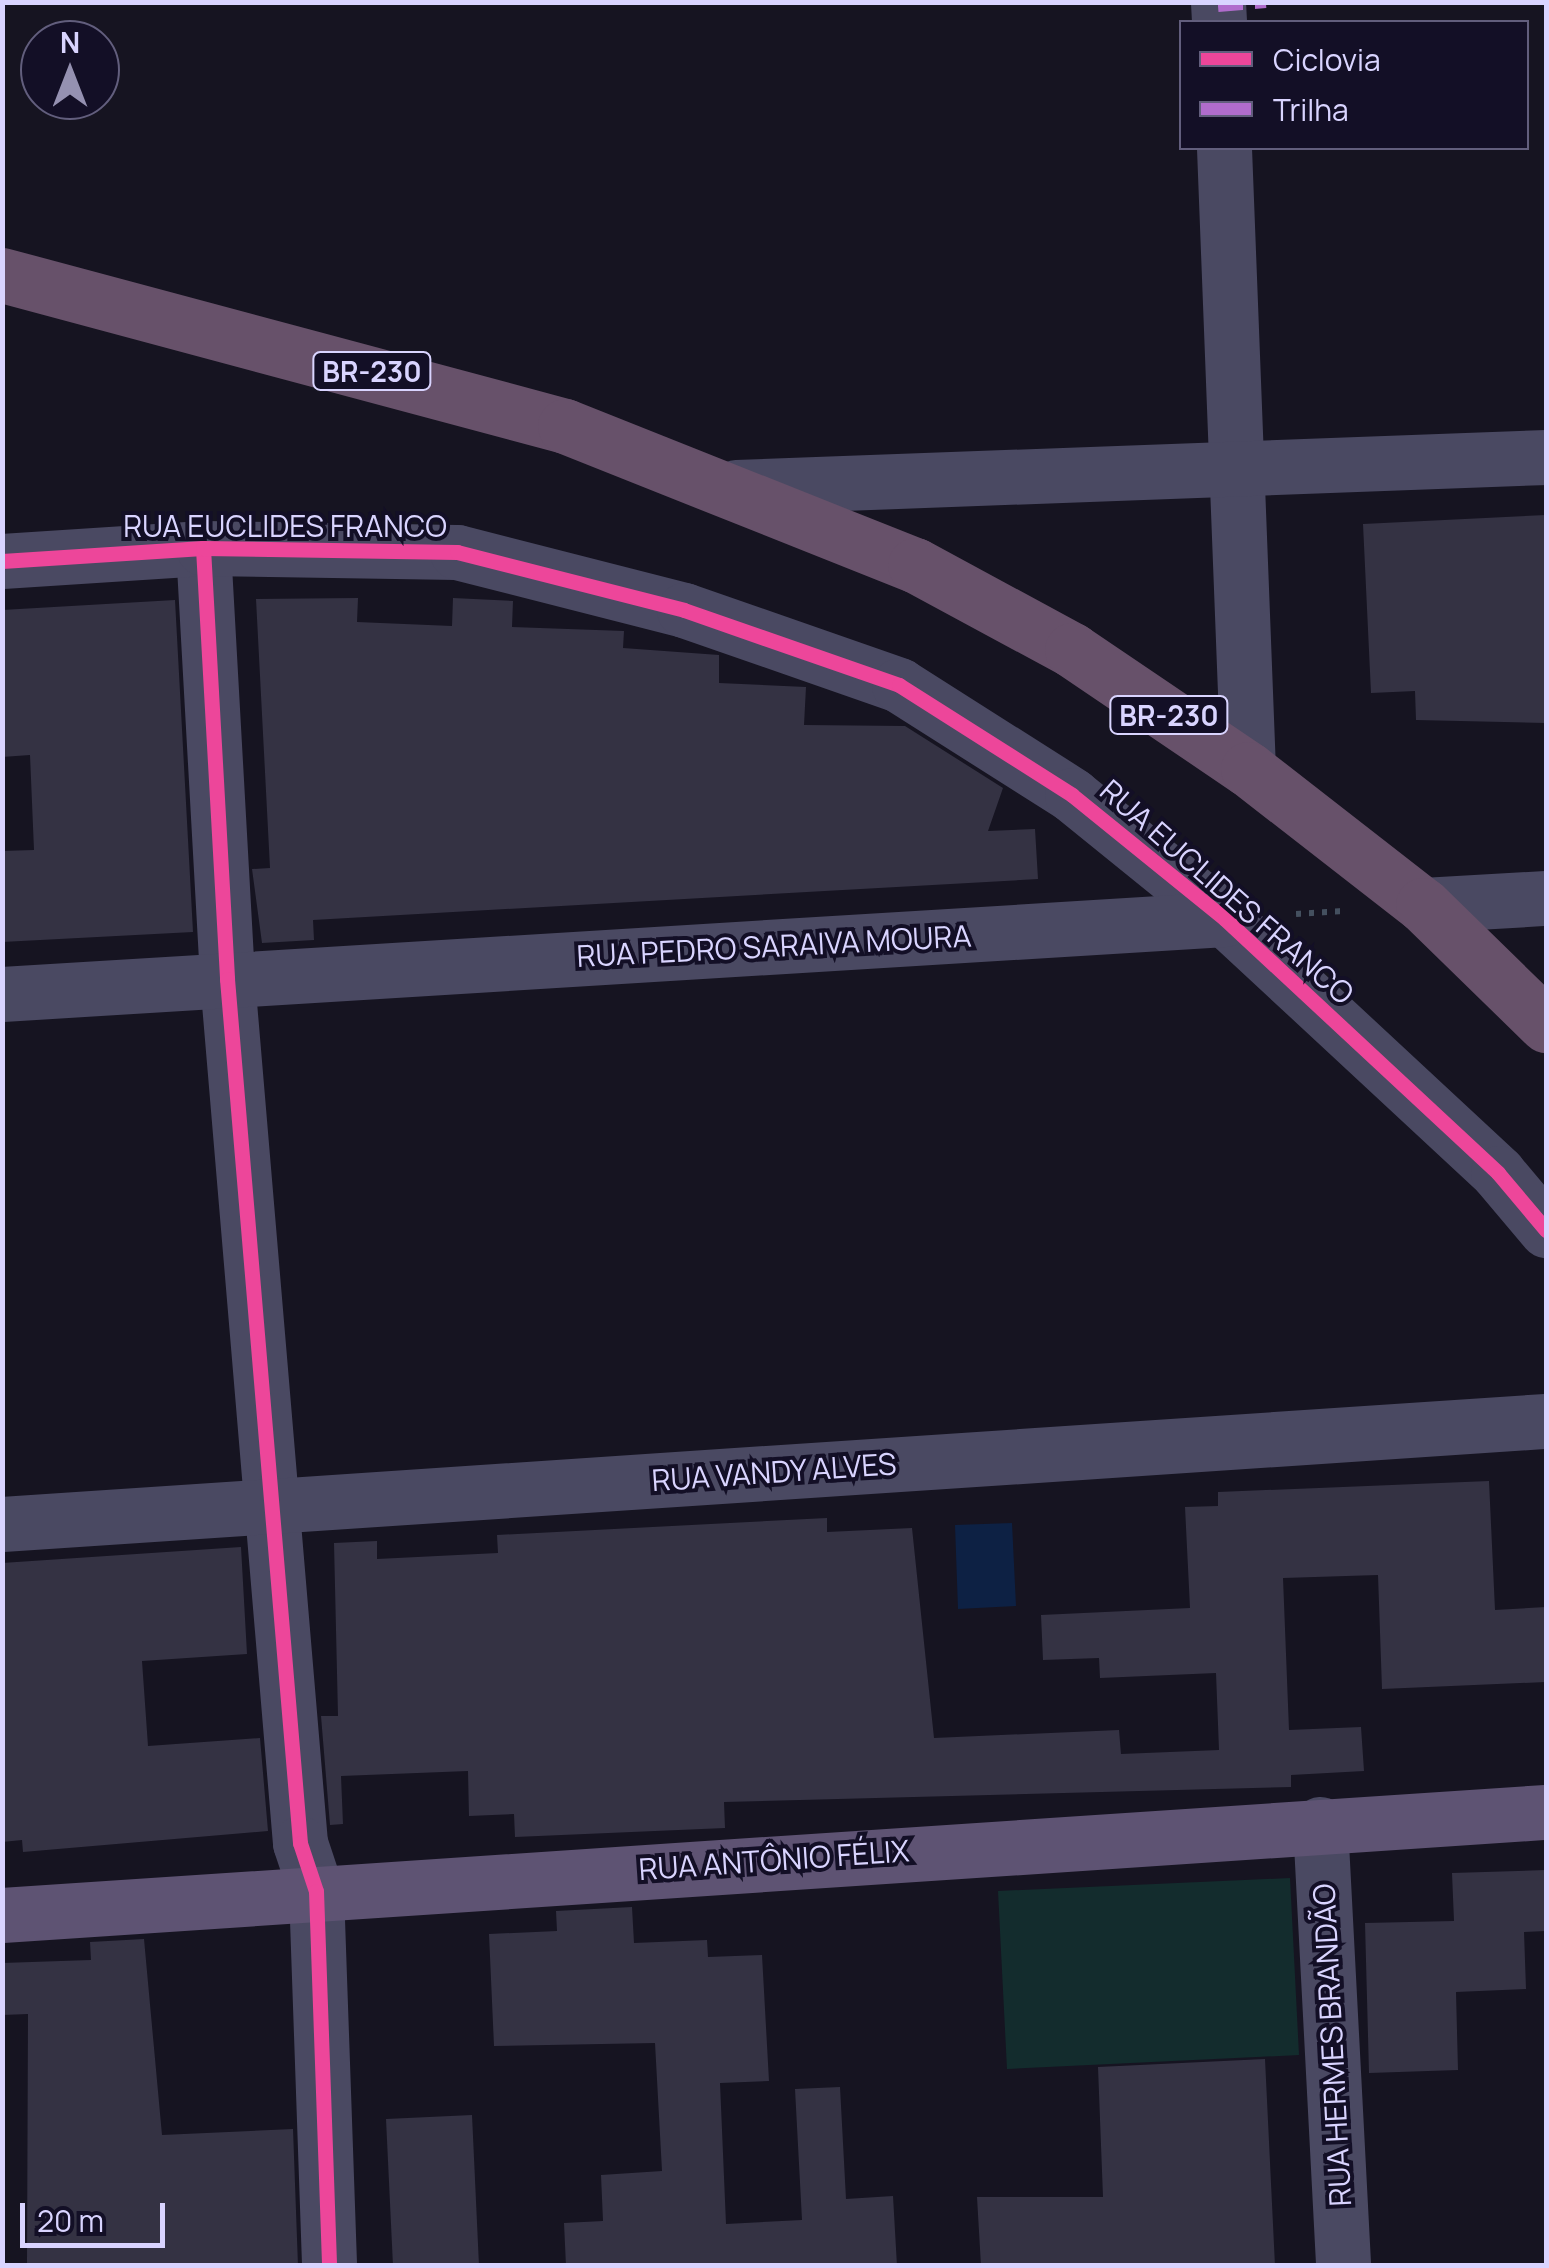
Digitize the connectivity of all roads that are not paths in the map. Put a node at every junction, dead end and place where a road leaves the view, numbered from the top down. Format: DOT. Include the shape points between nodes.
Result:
graph roads {
  1 [pos="1224,150"];
  2 [pos="2,275"];
  3 [pos="1546,457"];
  4 [pos="1237,474"];
  5 [pos="736,487"];
  6 [pos="203,548"];
  7 [pos="2,560"];
  8 [pos="1248,769"];
  9 [pos="1546,898"];
  10 [pos="1423,905"];
  11 [pos="1225,919"];
  12 [pos="227,979"];
  13 [pos="2,994"];
  14 [pos="1546,1025"];
  15 [pos="1546,1230"];
  16 [pos="1546,1420"];
  17 [pos="274,1506"];
  18 [pos="2,1524"];
  19 [pos="1546,1812"];
  20 [pos="1320,1824"];
  21 [pos="316,1891"];
  22 [pos="2,1914"];
  23 [pos="329,2266"];
  24 [pos="1343,2266"];
  1 -- 4 [label="street"];
  2 -- 5 [label="highway, BR-230" via="565,426"];
  3 -- 4 [label="street"];
  4 -- 5 [label="street"];
  4 -- 8 [label="street"];
  5 -- 8 [label="highway, BR-230" via="915,565 1072,650"];
  6 -- 7 [label="street, RUA EUCLIDES FRANCO"];
  6 -- 11 [label="street, RUA EUCLIDES FRANCO" via="458,552 684,610 899,684 1072,795"];
  6 -- 12 [label="street"];
  8 -- 10 [label="highway, BR-230"];
  9 -- 10 [label="street"];
  10 -- 14 [label="highway, BR-230"];
  11 -- 12 [label="street, RUA PEDRO SARAIVA MOURA"];
  11 -- 15 [label="street, RUA EUCLIDES FRANCO"];
  12 -- 13 [label="street, RUA PEDRO SARAIVA MOURA"];
  12 -- 17 [label="street"];
  16 -- 17 [label="street, RUA VANDY ALVES"];
  17 -- 18 [label="street, RUA VANDY ALVES"];
  17 -- 21 [label="street" via="300,1843"];
  19 -- 20 [label="main road, RUA ANTÔNIO FÉLIX"];
  20 -- 21 [label="main road, RUA ANTÔNIO FÉLIX"];
  20 -- 24 [label="street, RUA HERMES BRANDÃO"];
  21 -- 22 [label="main road, RUA ANTÔNIO FÉLIX"];
  21 -- 23 [label="street"];
}
